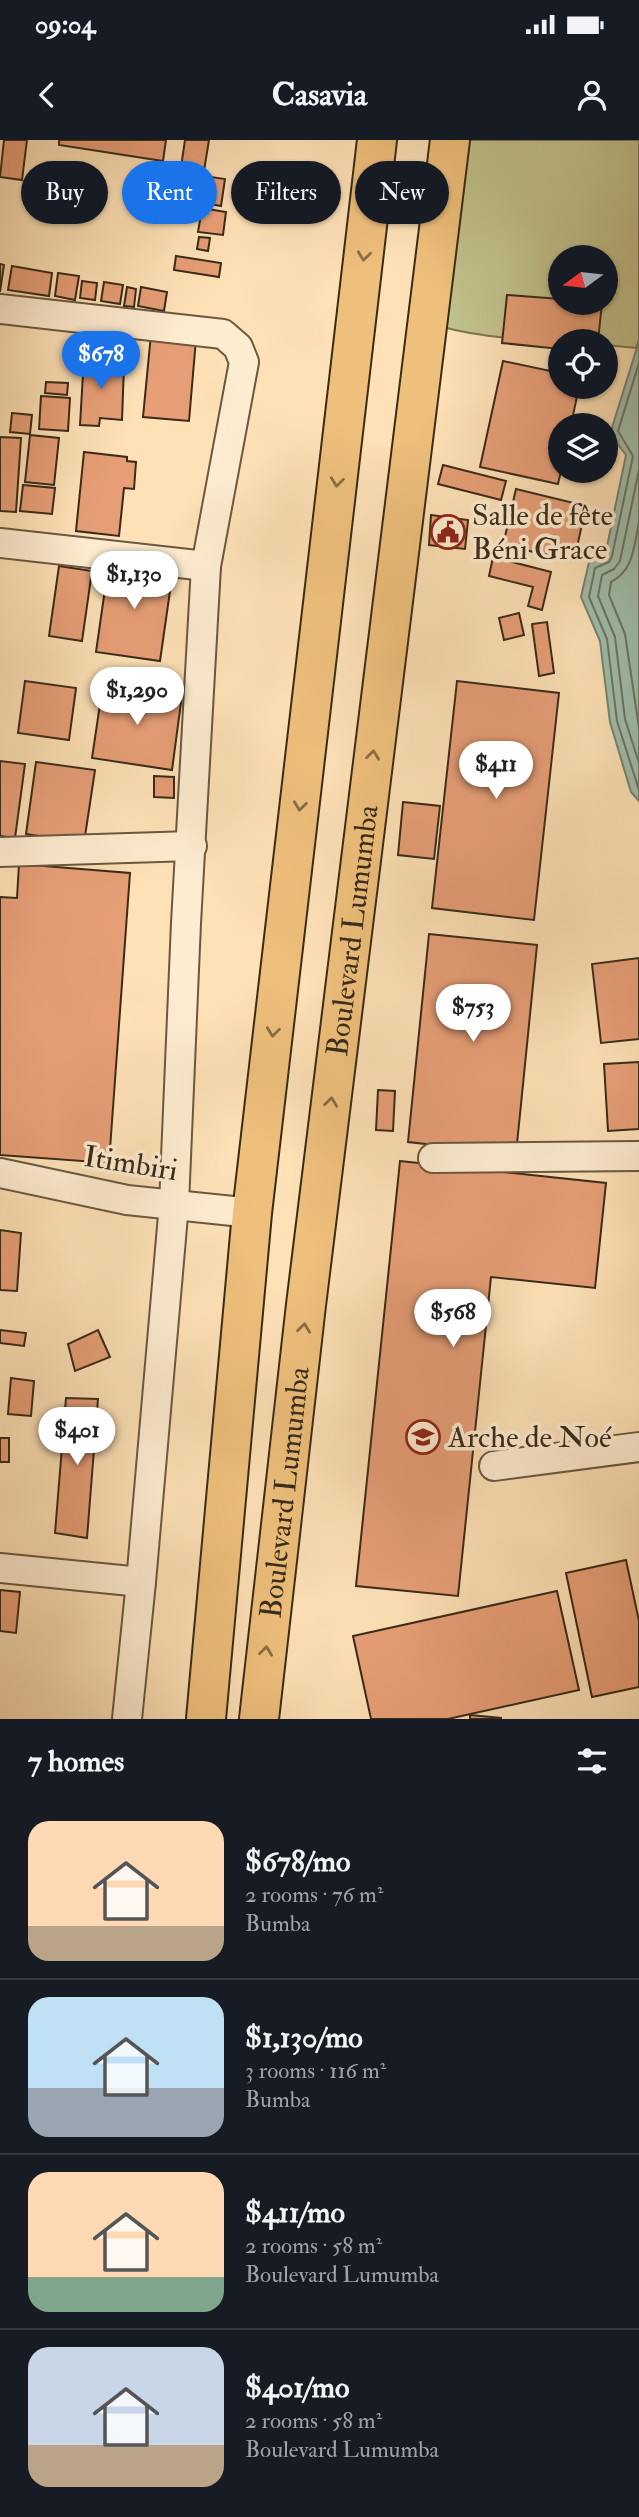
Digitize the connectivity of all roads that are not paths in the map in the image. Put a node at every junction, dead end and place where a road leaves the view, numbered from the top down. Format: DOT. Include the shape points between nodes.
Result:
graph roads {
  1 [pos="377,140"];
  2 [pos="450,140"];
  3 [pos="0,309"];
  4 [pos="0,543"];
  5 [pos="206,566"];
  6 [pos="192,846"];
  7 [pos="0,852"];
  8 [pos="639,1157"];
  9 [pos="433,1158"];
  10 [pos="0,1173"];
  11 [pos="174,1205"];
  12 [pos="252,1213"];
  13 [pos="639,1447"];
  14 [pos="494,1466"];
  15 [pos="0,1568"];
  16 [pos="141,1581"];
  17 [pos="127,1719"];
  18 [pos="205,1719"];
  19 [pos="258,1719"];
  1 -- 12 [label="highway, Boulevard Lumumba, one-way"];
  19 -- 2 [label="highway, Boulevard Lumumba, one-way"];
  3 -- 5 [label="street" via="223,334 238,346 244,362"];
  4 -- 5 [label="street"];
  5 -- 6 [label="street"];
  6 -- 7 [label="street"];
  6 -- 11 [label="street"];
  8 -- 9 [label="street"];
  10 -- 11 [label="street, Itimbiri" via="127,1200"];
  11 -- 12 [label="street, Itimbiri"];
  11 -- 16 [label="street"];
  12 -- 18 [label="highway, Boulevard Lumumba"];
  13 -- 14 [label="street"];
  15 -- 16 [label="street"];
  16 -- 17 [label="street"];
}
